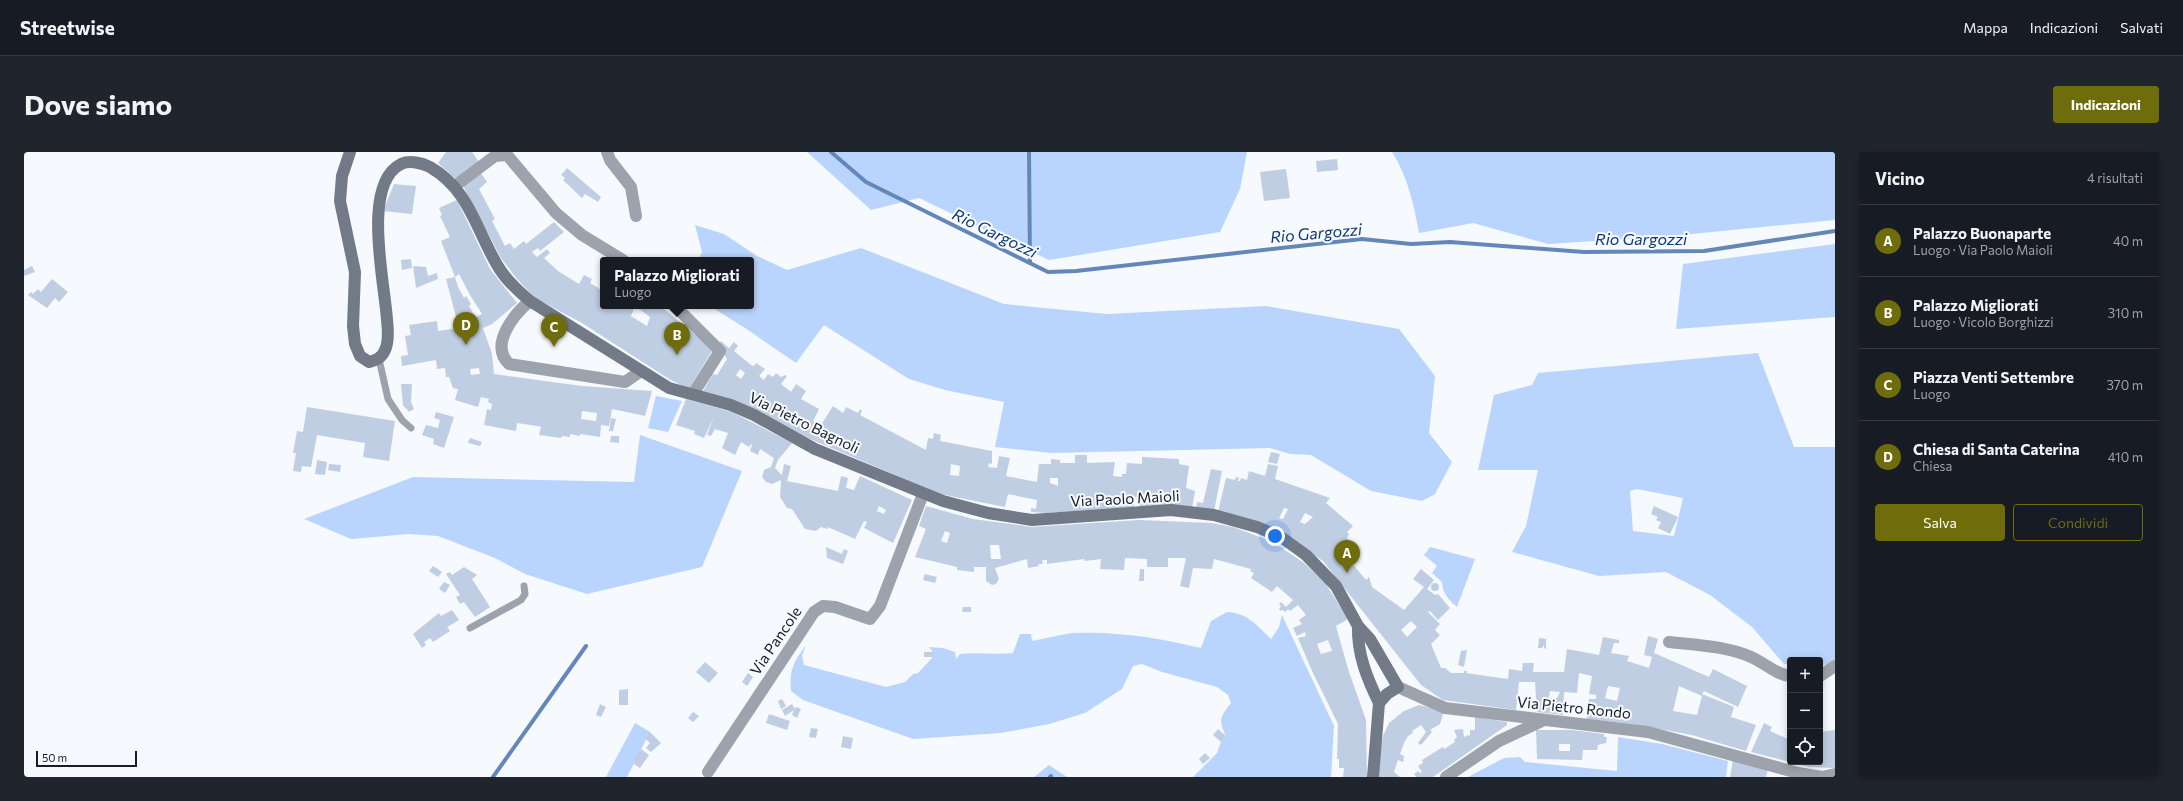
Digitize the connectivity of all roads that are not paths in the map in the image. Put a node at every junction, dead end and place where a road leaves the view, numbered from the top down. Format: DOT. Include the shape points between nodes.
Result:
graph roads {
  1 [pos="350,152"];
  2 [pos="607,152"];
  3 [pos="455,186"];
  4 [pos="636,216"];
  5 [pos="618,257"];
  6 [pos="530,301"];
  7 [pos="678,309"];
  8 [pos="374,360"];
  9 [pos="642,371"];
  10 [pos="693,394"];
  11 [pos="411,428"];
  12 [pos="923,494"];
  13 [pos="524,586"];
  14 [pos="1358,626"];
  15 [pos="470,628"];
  16 [pos="1669,642"];
  17 [pos="1835,666"];
  18 [pos="1823,674"];
  19 [pos="1787,675"];
  20 [pos="1398,687"];
  21 [pos="1379,703"];
  22 [pos="1545,720"];
  23 [pos="708,772"];
  24 [pos="1835,774"];
  25 [pos="1373,777"];
  26 [pos="1446,777"];
  1 -- 8 [label="street" via="342,176 340,201 355,272 355,344 360,356"];
  2 -- 4 [label="street" via="610,160 631,187"];
  3 -- 5 [label="street" via="495,156 507,155 556,213 582,235"];
  3 -- 6 [label="street, Via Pietro Bagnoli" via="464,197 499,269 515,289"];
  3 -- 8 [label="street, Via Pietro Bagnoli" via="425,164 413,162 402,164 386,179 378,210 388,334 386,350"];
  6 -- 9 [label="street, Via Pietro Bagnoli"];
  6 -- 9 [label="street" via="520,309 507,328 502,353 509,364 625,382"];
  7 -- 10 [label="street" via="720,351"];
  8 -- 11 [label="lane" via="388,399 402,420"];
  9 -- 10 [label="street, Via Pietro Bagnoli" via="669,388"];
  10 -- 12 [label="street, Via Pietro Bagnoli" via="754,415 815,450"];
  12 -- 14 [label="street, Via Paolo Maioli" via="1016,519 1172,510 1214,515 1258,527 1281,537 1306,555 1336,586"];
  12 -- 23 [label="street, Via Pancole" via="880,606 870,619 835,607 823,606 814,612"];
  13 -- 15 [label="lane" via="526,594 521,600"];
  14 -- 20 [label="street" via="1370,639"];
  14 -- 21 [label="street" via="1357,639 1365,675"];
  16 -- 19 [label="street" via="1721,648 1752,657"];
  17 -- 18 [label="street"];
  20 -- 21 [label="street"];
  20 -- 22 [label="street, Via Pietro Rondo" via="1445,708"];
  21 -- 25 [label="street"];
  22 -- 24 [label="street, Via Pietro Rondo" via="1648,732 1798,773 1822,776"];
  22 -- 26 [label="street" via="1499,741"];
}
